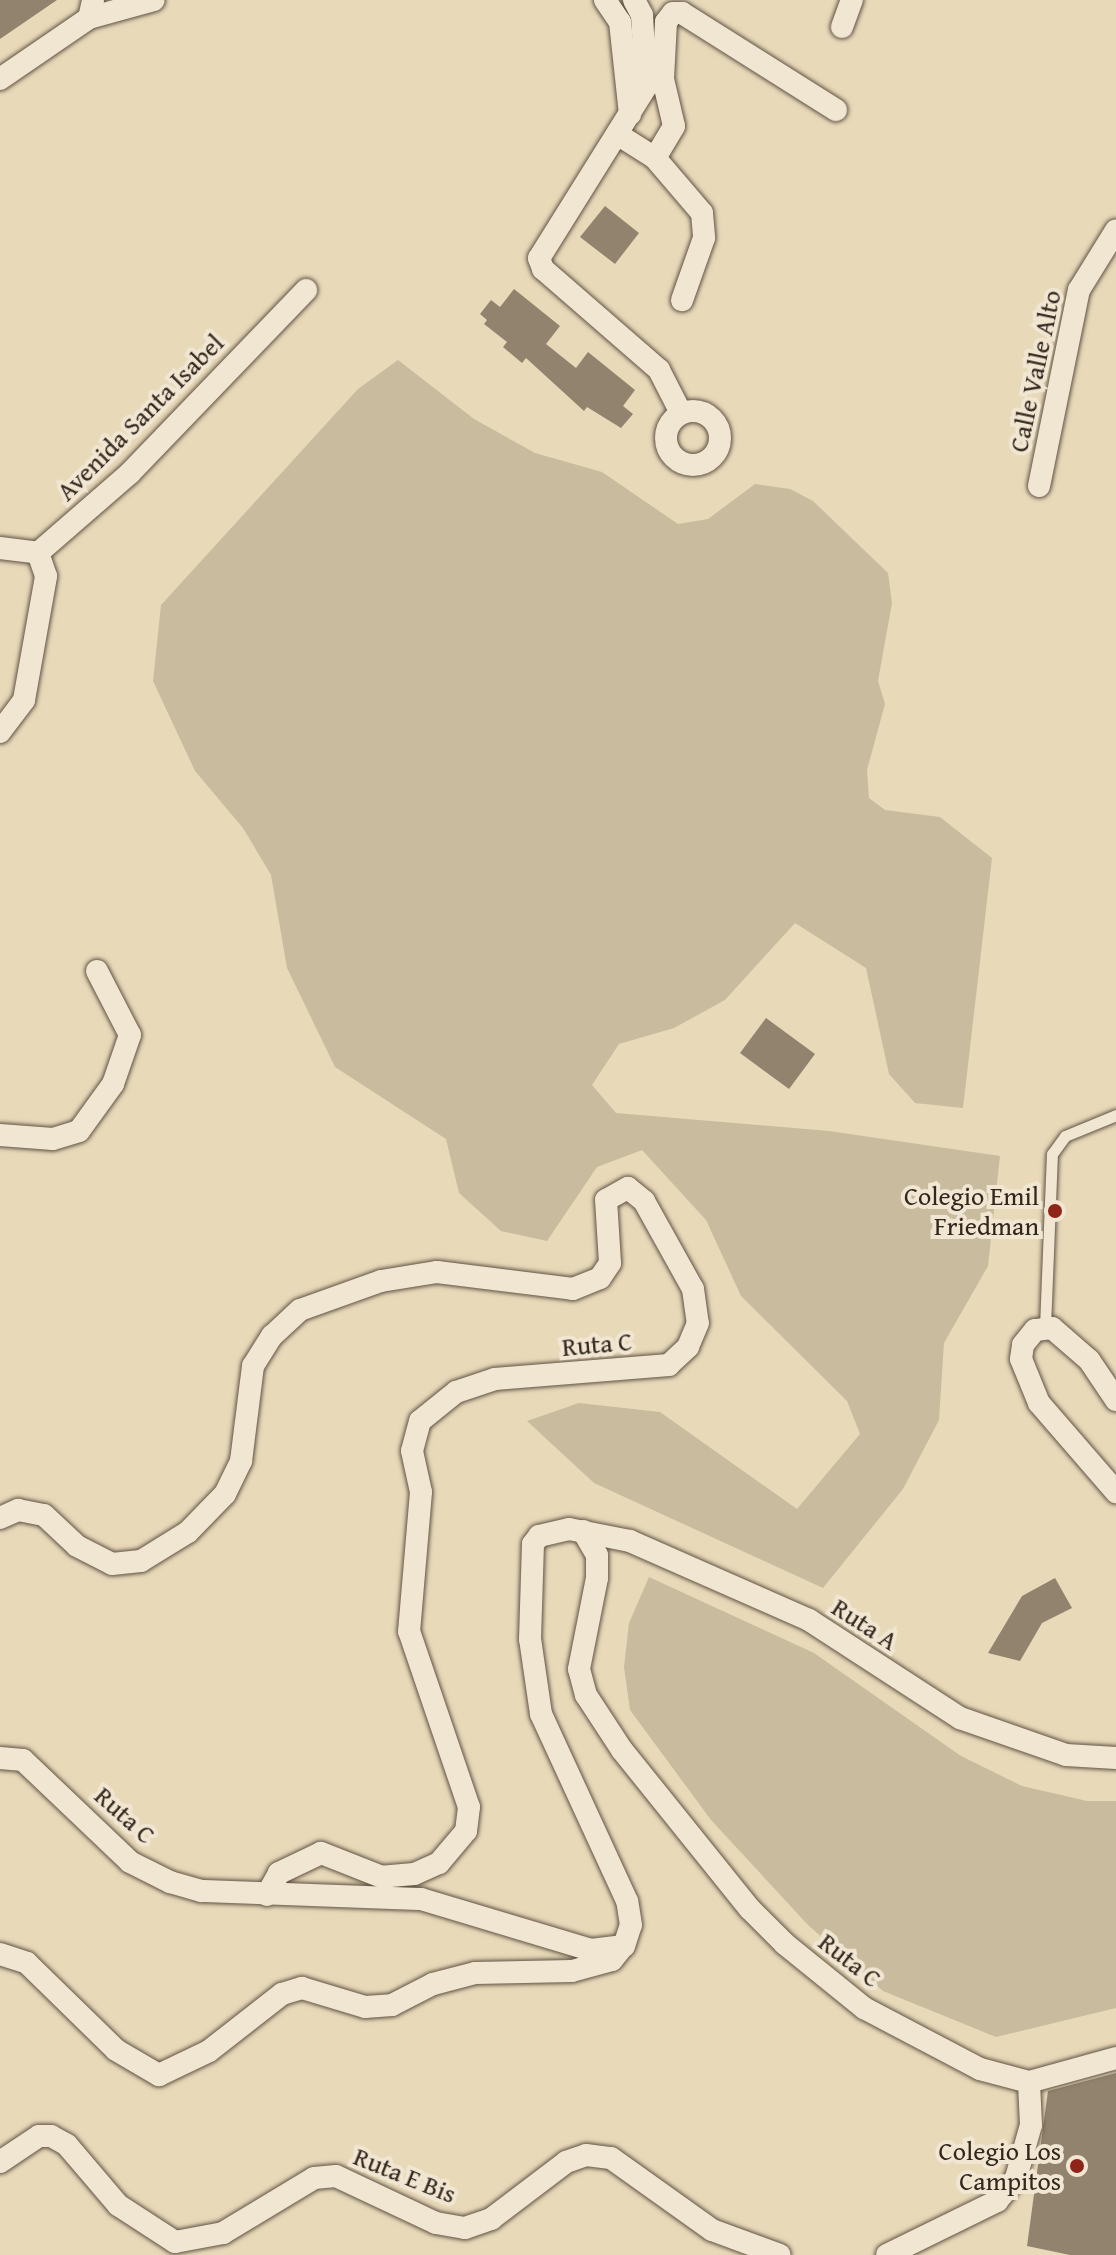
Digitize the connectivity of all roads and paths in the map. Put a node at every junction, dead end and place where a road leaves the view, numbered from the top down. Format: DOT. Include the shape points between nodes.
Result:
graph roads {
  1 [pos="154,0"];
  2 [pos="605,0"];
  3 [pos="852,0"];
  4 [pos="638,7"];
  5 [pos="91,9"];
  6 [pos="620,22"];
  7 [pos="842,27"];
  8 [pos="0,79"];
  9 [pos="836,110"];
  10 [pos="630,114"];
  11 [pos="617,134"];
  12 [pos="655,158"];
  13 [pos="1116,230"];
  14 [pos="306,290"];
  15 [pos="682,300"];
  16 [pos="681,413"];
  17 [pos="1039,486"];
  18 [pos="0,548"];
  19 [pos="38,553"];
  20 [pos="0,732"];
  21 [pos="97,971"];
  22 [pos="1116,1115"];
  23 [pos="0,1135"];
  24 [pos="1045,1327"];
  25 [pos="1116,1400"];
  26 [pos="1116,1492"];
  27 [pos="0,1518"];
  28 [pos="583,1531"];
  29 [pos="0,1758"];
  30 [pos="1116,1758"];
  31 [pos="267,1895"];
  32 [pos="624,1946"];
  33 [pos="0,1954"];
  34 [pos="1116,2058"];
  35 [pos="1029,2082"];
  36 [pos="10,2143"];
  37 [pos="0,2162"];
  38 [pos="780,2255"];
  39 [pos="887,2255"];
  1 -- 5 [label="street"];
  2 -- 6 [label="street"];
  3 -- 7 [label="street"];
  4 -- 6 [label="street"];
  4 -- 10 [label="street" via="646,87"];
  5 -- 8 [label="street"];
  6 -- 10 [label="street"];
  9 -- 12 [label="street" via="682,13 673,13 666,22 663,79 674,126"];
  10 -- 11 [label="street"];
  11 -- 12 [label="street"];
  11 -- 16 [label="street" via="539,258 543,269 659,370"];
  12 -- 15 [label="street" via="702,213 704,238"];
  13 -- 17 [label="street, Calle Valle Alto" via="1074,304"];
  14 -- 19 [label="street, Avenida Santa Isabel" via="130,473"];
  18 -- 19 [label="street"];
  19 -- 20 [label="street" via="46,576 24,700"];
  21 -- 23 [label="street" via="130,1035 101,1105 79,1131 66,1135"];
  22 -- 24 [label="lane" via="1065,1136 1052,1154"];
  24 -- 25 [label="street" via="1089,1360"];
  24 -- 26 [label="street" via="1023,1345 1026,1378 1039,1403"];
  27 -- 31 [label="street, Ruta C" via="18,1510 44,1515 77,1546 112,1564 141,1561 188,1532 225,1494 241,1461 253,1366 272,1336 300,1310 381,1281 437,1272 573,1289 600,1278 610,1263 606,1200 628,1188 644,1201 693,1289 698,1323 688,1347 669,1365 495,1379 456,1392 420,1421 412,1451 421,1492 409,1631 469,1807 466,1831 439,1863 414,1874 382,1877 321,1853 279,1873"];
  28 -- 30 [label="street, Ruta A" via="630,1541 809,1620 960,1718 1066,1755"];
  28 -- 32 [label="street" via="554,1532 533,1544 530,1639 541,1714 627,1901 631,1925"];
  28 -- 35 [label="street, Ruta C" via="592,1540 597,1567 579,1669 586,1695 622,1750 750,1909 827,1982 864,2008 980,2069"];
  29 -- 31 [label="street, Ruta C" via="23,1760 130,1862 202,1891"];
  31 -- 32 [label="street" via="421,1899 591,1950"];
  32 -- 33 [label="street" via="612,1960 591,1966 475,1973 433,1984 392,2005 365,2007 302,1988 282,1994 209,2051 159,2075 116,2050 27,1963"];
  34 -- 35 [label="street"];
  35 -- 39 [label="street" via="1031,2125 1016,2178 997,2201"];
  36 -- 37 [label="street, Ruta E Bis"];
  36 -- 38 [label="street, Ruta E Bis" via="39,2136 67,2145 118,2205 175,2242 223,2233 314,2178 336,2176 436,2223 465,2228 491,2219 566,2162 586,2155 611,2158 712,2230"];
}
